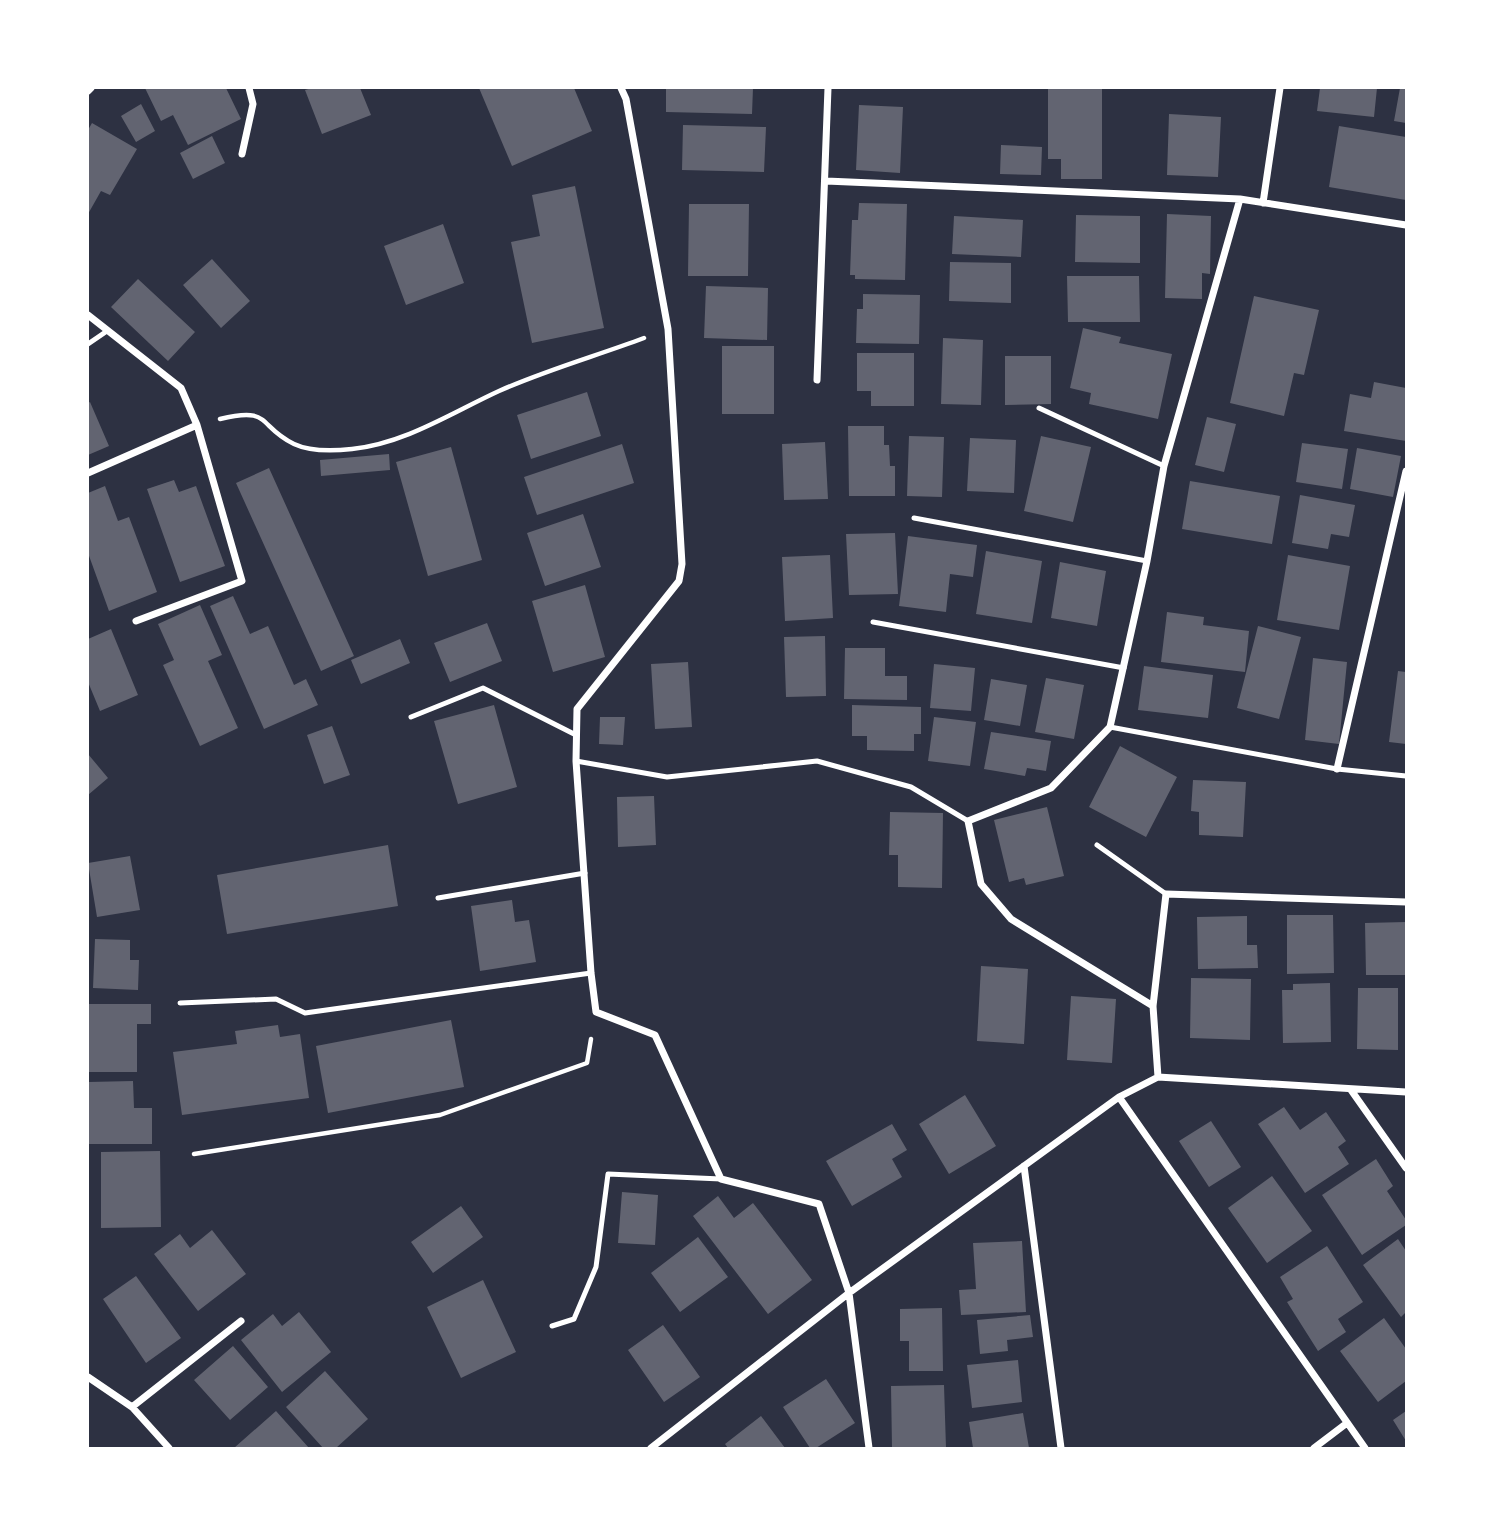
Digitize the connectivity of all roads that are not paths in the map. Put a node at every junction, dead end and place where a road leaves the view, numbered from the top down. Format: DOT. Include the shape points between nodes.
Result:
graph roads {
  1 [pos="249,88"];
  2 [pos="621,88"];
  3 [pos="828,88"];
  4 [pos="1280,88"];
  5 [pos="242,154"];
  6 [pos="826,181"];
  7 [pos="1240,199"];
  8 [pos="1263,203"];
  9 [pos="1406,225"];
  10 [pos="88,316"];
  11 [pos="107,331"];
  12 [pos="88,344"];
  13 [pos="817,380"];
  14 [pos="1039,408"];
  15 [pos="197,425"];
  16 [pos="1164,466"];
  17 [pos="1406,471"];
  18 [pos="88,473"];
  19 [pos="914,518"];
  20 [pos="1147,561"];
  21 [pos="135,621"];
  22 [pos="873,622"];
  23 [pos="1124,668"];
  24 [pos="411,717"];
  25 [pos="1110,727"];
  26 [pos="576,735"];
  27 [pos="576,761"];
  28 [pos="1337,769"];
  29 [pos="1406,776"];
  30 [pos="968,821"];
  31 [pos="1097,845"];
  32 [pos="585,873"];
  33 [pos="1166,894"];
  34 [pos="438,898"];
  35 [pos="1406,902"];
  36 [pos="591,973"];
  37 [pos="180,1003"];
  38 [pos="1153,1006"];
  39 [pos="1158,1077"];
  40 [pos="1351,1090"];
  41 [pos="1406,1092"];
  42 [pos="1119,1097"];
  43 [pos="1024,1166"];
  44 [pos="1406,1168"];
  45 [pos="721,1179"];
  46 [pos="849,1293"];
  47 [pos="240,1321"];
  48 [pos="552,1326"];
  49 [pos="88,1377"];
  50 [pos="132,1407"];
  51 [pos="1347,1423"];
  52 [pos="169,1448"];
  53 [pos="651,1448"];
  54 [pos="869,1448"];
  55 [pos="1061,1448"];
  56 [pos="1314,1448"];
  57 [pos="1364,1448"];
  1 -- 5 [label="street" via="253,104"];
  2 -- 26 [label="street" via="668,330 682,564 679,582 577,709"];
  3 -- 6 [label="street"];
  4 -- 8 [label="street"];
  6 -- 7 [label="street"];
  6 -- 13 [label="street"];
  7 -- 8 [label="street"];
  7 -- 16 [label="street"];
  8 -- 9 [label="street"];
  10 -- 11 [label="street"];
  11 -- 12 [label="lane"];
  11 -- 15 [label="street" via="181,388"];
  14 -- 16 [label="lane"];
  15 -- 18 [label="street"];
  15 -- 21 [label="street" via="242,581"];
  16 -- 20 [label="street"];
  17 -- 28 [label="street"];
  19 -- 20 [label="lane"];
  20 -- 23 [label="street"];
  22 -- 23 [label="lane"];
  23 -- 25 [label="street"];
  24 -- 26 [label="lane" via="483,688"];
  25 -- 28 [label="lane"];
  25 -- 30 [label="street" via="1051,788"];
  26 -- 27 [label="street"];
  27 -- 30 [label="lane" via="667,777 817,761 911,787"];
  27 -- 32 [label="street"];
  28 -- 29 [label="lane"];
  30 -- 38 [label="street" via="981,884 1011,919"];
  31 -- 33 [label="lane"];
  32 -- 34 [label="lane"];
  32 -- 36 [label="street"];
  33 -- 35 [label="street"];
  33 -- 38 [label="street"];
  36 -- 37 [label="lane" via="305,1013 276,999"];
  36 -- 45 [label="street" via="596,1012 655,1035"];
  38 -- 39 [label="street"];
  39 -- 40 [label="street"];
  39 -- 42 [label="street"];
  40 -- 41 [label="street"];
  40 -- 44 [label="street"];
  42 -- 43 [label="street"];
  42 -- 51 [label="street"];
  43 -- 46 [label="street"];
  43 -- 55 [label="street"];
  45 -- 46 [label="street" via="820,1204"];
  45 -- 48 [label="lane" via="608,1174 596,1267 575,1319"];
  46 -- 53 [label="street"];
  46 -- 54 [label="street"];
  47 -- 50 [label="street"];
  49 -- 50 [label="street"];
  50 -- 52 [label="street"];
  51 -- 56 [label="street"];
  51 -- 57 [label="street"];
}
